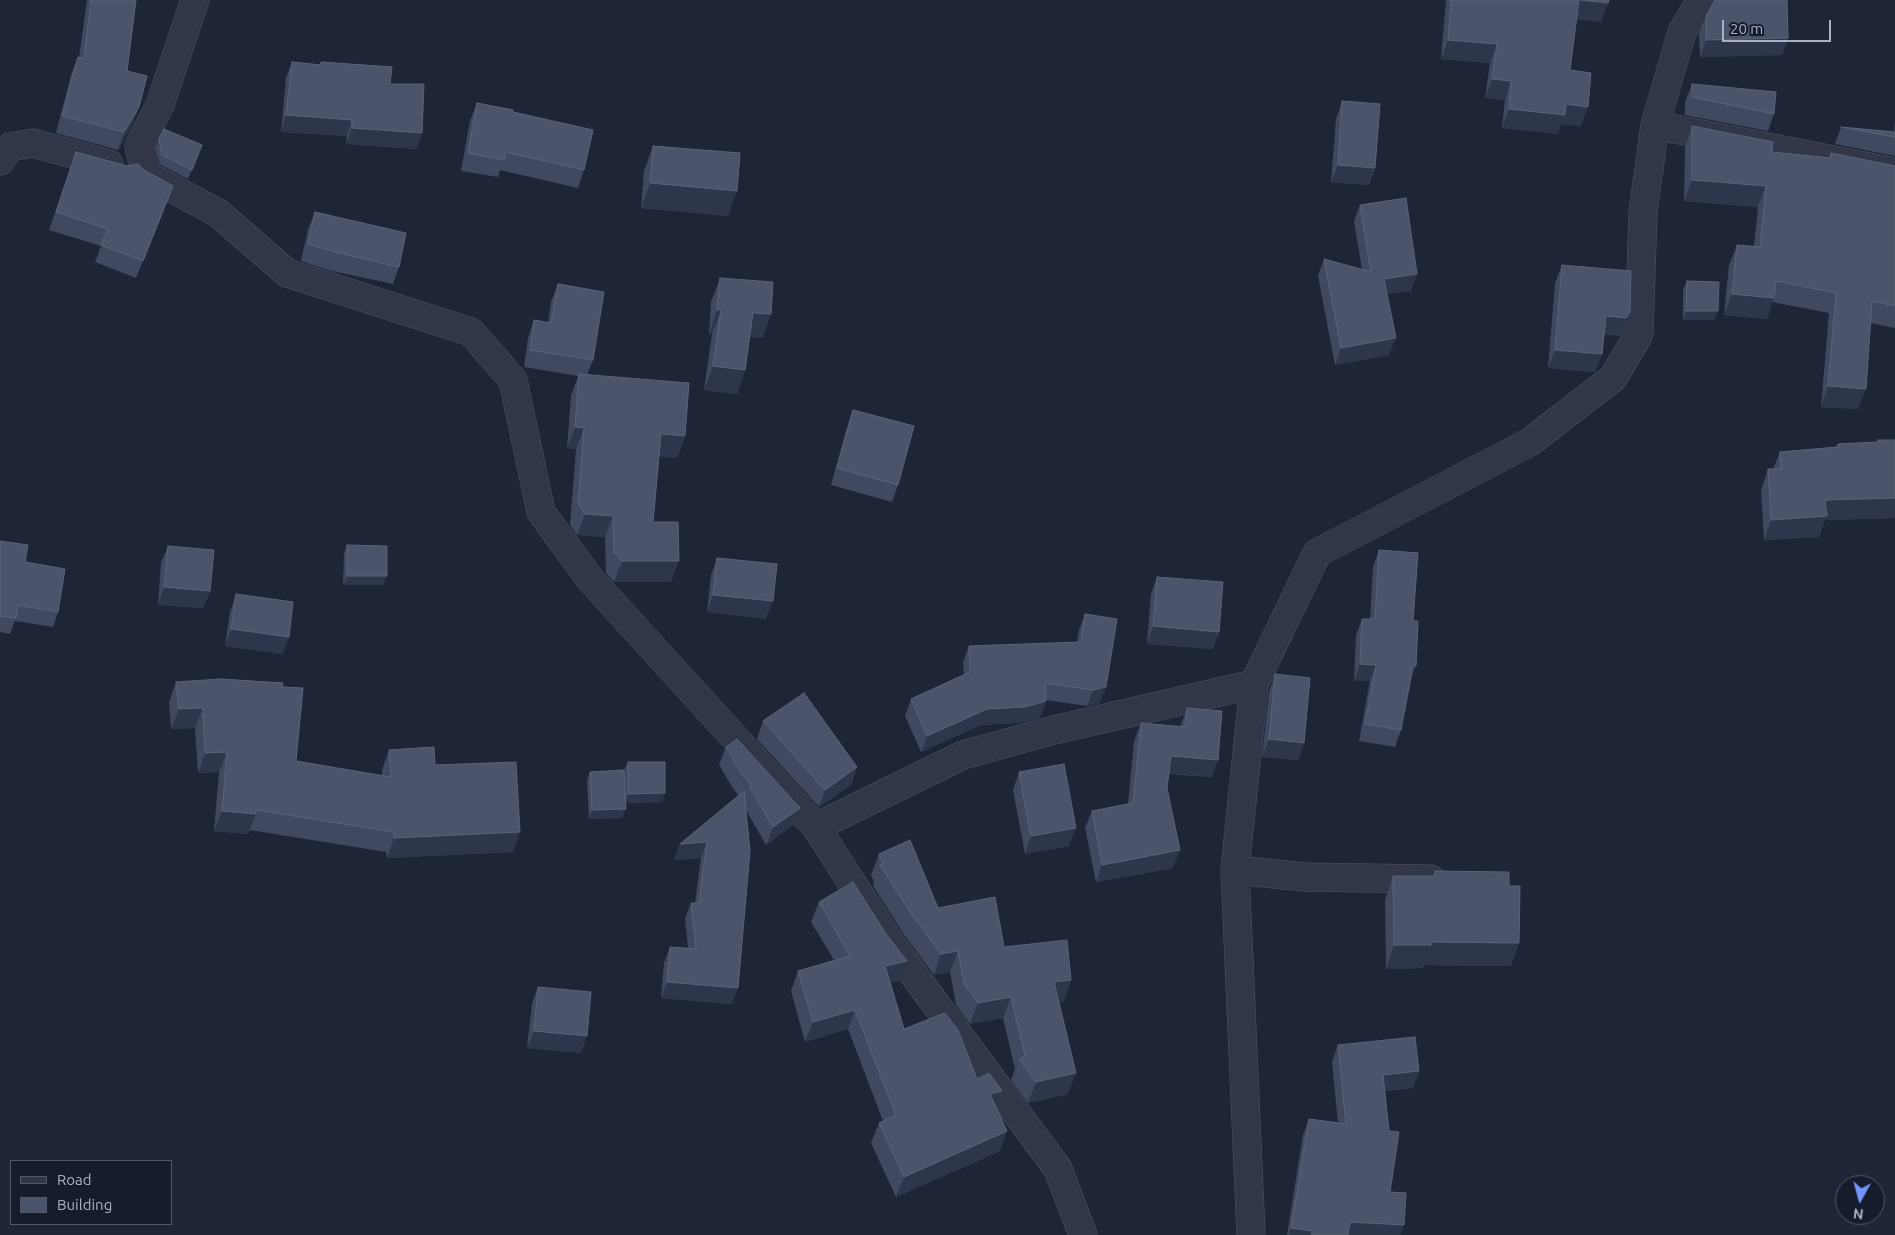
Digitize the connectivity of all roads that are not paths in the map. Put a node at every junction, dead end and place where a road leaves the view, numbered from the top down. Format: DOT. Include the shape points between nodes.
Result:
graph roads {
  1 [pos="195,0"];
  2 [pos="1701,0"];
  3 [pos="1655,125"];
  4 [pos="139,146"];
  5 [pos="0,162"];
  6 [pos="1895,172"];
  7 [pos="1254,684"];
  8 [pos="816,827"];
  9 [pos="1235,870"];
  10 [pos="1459,880"];
  11 [pos="1083,1235"];
  12 [pos="1250,1235"];
  1 -- 4 [label="street" via="160,105"];
  2 -- 3 [label="street" via="1682,32"];
  3 -- 6 [label="street"];
  3 -- 7 [label="street" via="1642,212 1639,334 1613,378 1530,442 1318,553"];
  4 -- 5 [label="street" via="125,168 33,143 10,147"];
  4 -- 8 [label="street" via="145,174 218,213 287,273 471,332 514,380 541,512 590,579"];
  7 -- 8 [label="street" via="1054,730 963,756"];
  7 -- 9 [label="street"];
  8 -- 11 [label="street" via="892,945 1058,1169"];
  9 -- 10 [label="street" via="1304,877"];
  9 -- 12 [label="street"];
}
